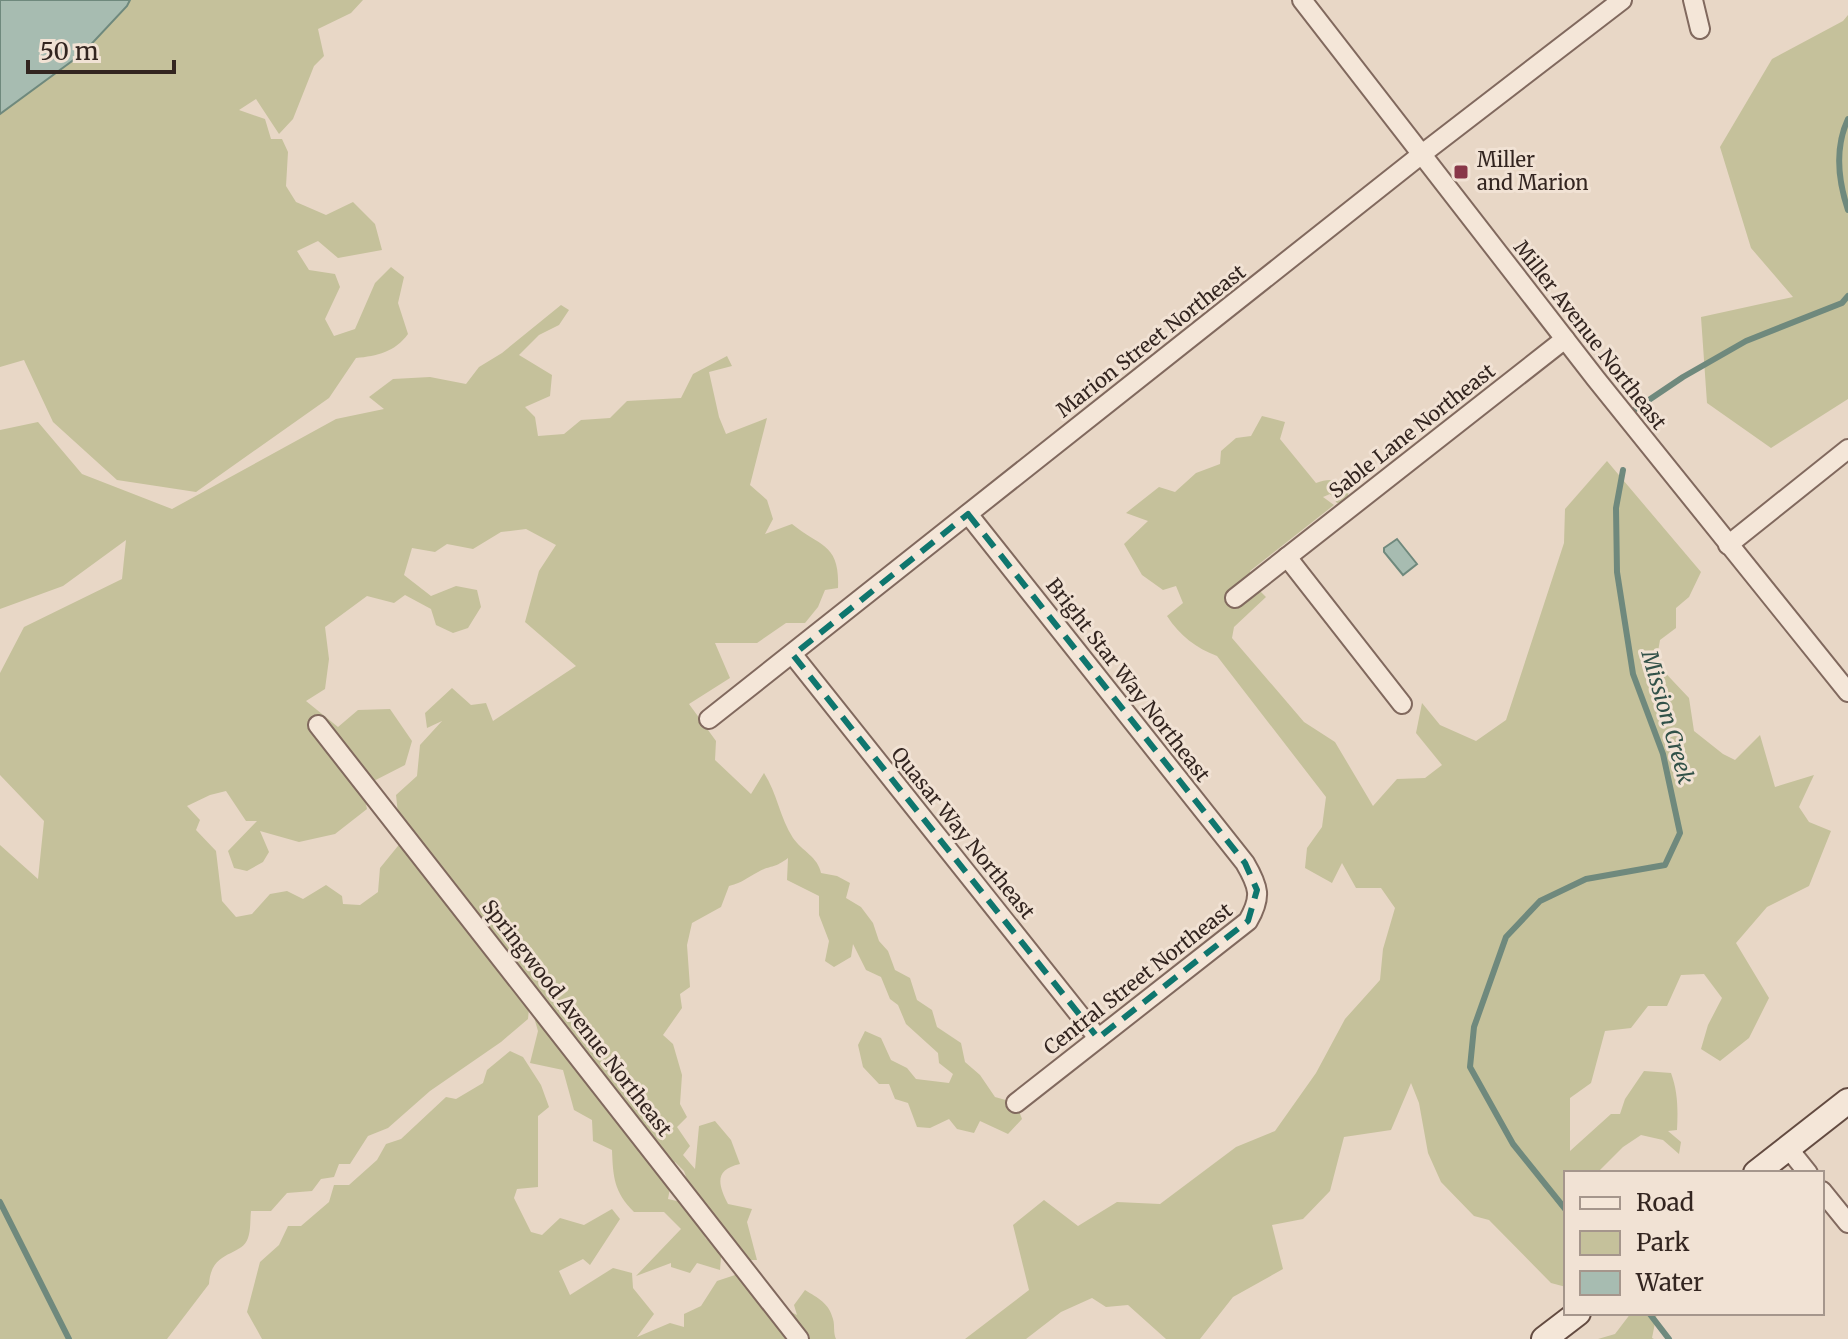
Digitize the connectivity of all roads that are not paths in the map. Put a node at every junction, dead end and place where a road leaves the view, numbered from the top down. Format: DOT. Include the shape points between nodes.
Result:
graph roads {
  1 [pos="1302,0"];
  2 [pos="1622,0"];
  3 [pos="1693,0"];
  4 [pos="1700,29"];
  5 [pos="1422,154"];
  6 [pos="1565,339"];
  7 [pos="1848,449"];
  8 [pos="968,514"];
  9 [pos="1728,545"];
  10 [pos="1287,557"];
  11 [pos="1235,598"];
  12 [pos="793,655"];
  13 [pos="1848,692"];
  14 [pos="1402,704"];
  15 [pos="709,719"];
  16 [pos="318,725"];
  17 [pos="1251,874"];
  18 [pos="1098,1038"];
  19 [pos="1848,1101"];
  20 [pos="1016,1103"];
  21 [pos="1788,1148"];
  22 [pos="1759,1171"];
  23 [pos="1806,1171"];
  24 [pos="1824,1193"];
  25 [pos="1848,1223"];
  26 [pos="1575,1315"];
  27 [pos="799,1339"];
  28 [pos="1544,1339"];
  1 -- 5 [label="street, Miller Avenue Northeast"];
  2 -- 5 [label="street, Marion Street Northeast"];
  3 -- 4 [label="street"];
  5 -- 6 [label="street, Miller Avenue Northeast"];
  5 -- 8 [label="street, Marion Street Northeast"];
  6 -- 9 [label="street, Miller Avenue Northeast"];
  6 -- 10 [label="street, Sable Lane Northeast"];
  7 -- 9 [label="street"];
  8 -- 12 [label="street, Marion Street Northeast"];
  8 -- 17 [label="street, Bright Star Way Northeast"];
  9 -- 13 [label="street, Miller Avenue Northeast"];
  10 -- 11 [label="street, Sable Lane Northeast"];
  10 -- 14 [label="street"];
  12 -- 15 [label="street, Marion Street Northeast"];
  12 -- 18 [label="street, Quasar Way Northeast"];
  16 -- 27 [label="street, Springwood Avenue Northeast"];
  17 -- 18 [label="street, Central Street Northeast" via="1258,904 1248,921"];
  18 -- 20 [label="street, Central Street Northeast"];
  19 -- 21 [label="street"];
  21 -- 22 [label="street"];
  21 -- 23 [label="street"];
  24 -- 25 [label="street"];
  26 -- 28 [label="street"];
}
